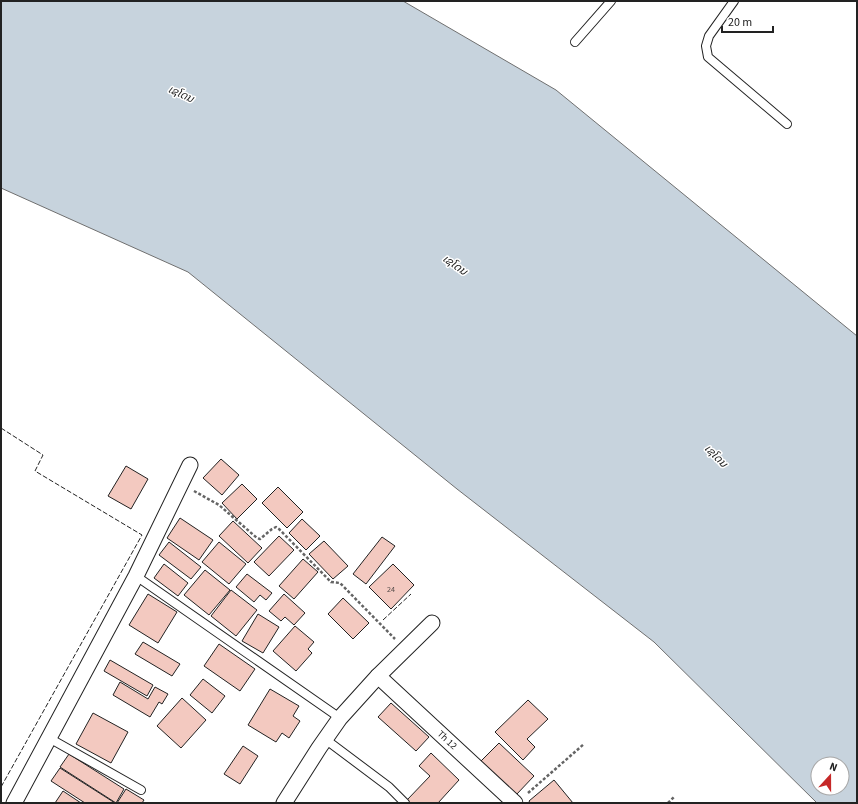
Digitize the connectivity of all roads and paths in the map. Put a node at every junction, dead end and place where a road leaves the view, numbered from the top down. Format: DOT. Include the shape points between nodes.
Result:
graph roads {
  1 [pos="611,1"];
  2 [pos="734,1"];
  3 [pos="575,42"];
  4 [pos="787,124"];
  5 [pos="190,465"];
  6 [pos="181,483"];
  7 [pos="136,576"];
  8 [pos="432,623"];
  9 [pos="405,650"];
  10 [pos="378,676"];
  11 [pos="340,718"];
  12 [pos="49,738"];
  13 [pos="325,739"];
  14 [pos="584,744"];
  15 [pos="141,790"];
  16 [pos="674,797"];
  17 [pos="519,800"];
  18 [pos="14,803"];
  19 [pos="284,803"];
  20 [pos="405,803"];
  21 [pos="668,803"];
  1 -- 3 [label="lane"];
  2 -- 4 [label="lane" via="709,36 706,46 708,57"];
  5 -- 6 [label="street"];
  6 -- 7 [label="street"];
  6 -- 9 [label="path" via="218,505 257,538 260,539 276,527 279,529 331,582 338,581"];
  7 -- 11 [label="lane"];
  7 -- 12 [label="street"];
  8 -- 9 [label="street"];
  9 -- 10 [label="street"];
  10 -- 11 [label="street"];
  10 -- 17 [label="street, Th 12"];
  11 -- 13 [label="street"];
  12 -- 15 [label="lane"];
  12 -- 18 [label="street"];
  13 -- 19 [label="street"];
  13 -- 20 [label="lane" via="389,787"];
  14 -- 17 [label="path"];
  16 -- 21 [label="path"];
}
